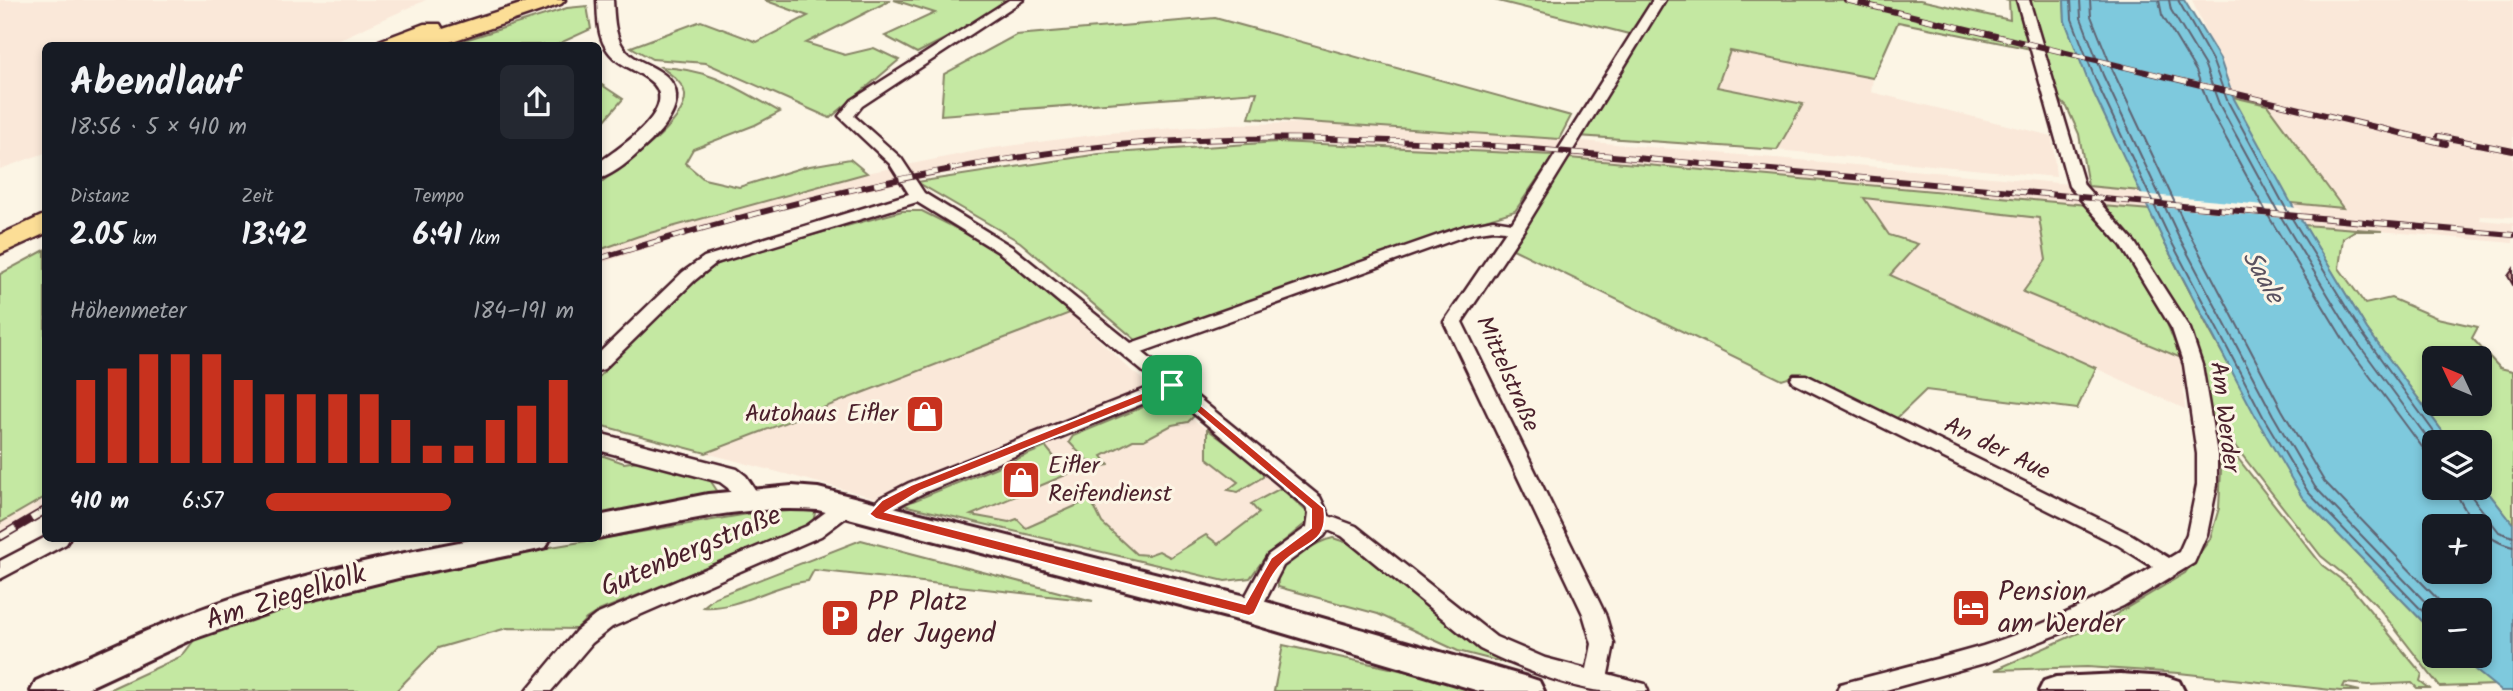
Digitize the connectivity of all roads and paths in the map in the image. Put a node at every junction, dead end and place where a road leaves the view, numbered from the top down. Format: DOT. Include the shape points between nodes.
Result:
graph roads {
  1 [pos="523,0"];
  2 [pos="554,0"];
  3 [pos="1017,0"];
  4 [pos="1659,0"];
  5 [pos="2023,0"];
  6 [pos="600,1"];
  7 [pos="399,42"];
  8 [pos="426,42"];
  9 [pos="602,170"];
  10 [pos="918,195"];
  11 [pos="42,211"];
  12 [pos="42,224"];
  13 [pos="1517,228"];
  14 [pos="0,233"];
  15 [pos="0,246"];
  16 [pos="1130,350"];
  17 [pos="602,361"];
  18 [pos="1800,379"];
  19 [pos="1172,385"];
  20 [pos="605,442"];
  21 [pos="749,500"];
  22 [pos="861,510"];
  23 [pos="1320,523"];
  24 [pos="602,526"];
  25 [pos="53,542"];
  26 [pos="520,542"];
  27 [pos="2170,568"];
  28 [pos="0,570"];
  29 [pos="1249,610"];
  30 [pos="1596,681"];
  31 [pos="48,691"];
  32 [pos="537,691"];
  33 [pos="1527,691"];
  34 [pos="1637,691"];
  35 [pos="1848,691"];
  36 [pos="2056,691"];
  37 [pos="2166,691"];
  1 -- 7 [label="main road"];
  2 -- 8 [label="main road"];
  3 -- 10 [label="street" via="857,103 846,116 896,161"];
  4 -- 13 [label="street, Mittelstraße"];
  5 -- 27 [label="street, Am Werder" via="2077,186 2127,243 2181,329 2193,365 2207,454 2207,485 2187,557"];
  6 -- 9 [label="street" via="614,48 658,77 669,95 659,122"];
  10 -- 16 [label="street" via="1006,250"];
  10 -- 17 [label="street" via="710,260"];
  11 -- 14 [label="main road"];
  12 -- 15 [label="main road"];
  13 -- 16 [label="street" via="1493,225 1470,229"];
  13 -- 30 [label="street, Mittelstraße" via="1453,322 1594,614 1603,644"];
  16 -- 19 [label="street"];
  18 -- 27 [label="street, An der Aue" via="2125,540"];
  19 -- 22 [label="street, Gutenbergstraße"];
  19 -- 23 [label="street" via="1313,502"];
  20 -- 21 [label="street" via="728,475"];
  21 -- 22 [label="main road" via="800,497"];
  21 -- 24 [label="main road"];
  22 -- 29 [label="main road"];
  22 -- 32 [label="street, Gutenbergstraße" via="604,621"];
  23 -- 29 [label="street" via="1309,538 1275,561"];
  23 -- 30 [label="street" via="1349,531 1469,630 1508,653"];
  25 -- 28 [label="street"];
  26 -- 31 [label="main road, Am Ziegelkolk" via="352,576 263,600"];
  27 -- 35 [label="street, Am Werder" via="2115,600 2019,642"];
  29 -- 33 [label="main road"];
  30 -- 34 [label="street"];
  36 -- 37 [label="main road"];
}
